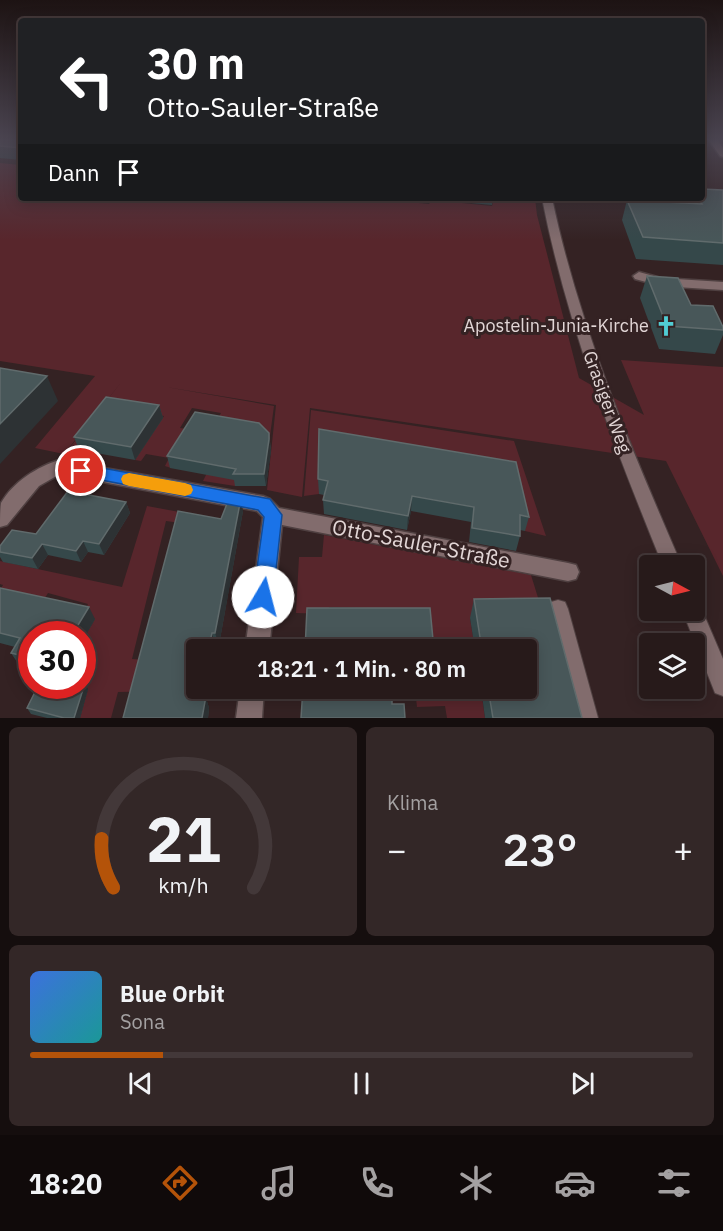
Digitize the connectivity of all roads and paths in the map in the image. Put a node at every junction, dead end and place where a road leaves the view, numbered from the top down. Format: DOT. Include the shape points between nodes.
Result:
graph roads {
  1 [pos="548,201"];
  2 [pos="639,276"];
  3 [pos="723,286"];
  4 [pos="273,515"];
  5 [pos="0,519"];
  6 [pos="668,555"];
  7 [pos="568,572"];
  8 [pos="558,609"];
  9 [pos="697,621"];
  10 [pos="258,639"];
  11 [pos="723,684"];
  12 [pos="251,699"];
  13 [pos="249,718"];
  14 [pos="587,718"];
  1 -- 6 [label="lane, Grasiger Weg" via="561,273 608,409"];
  2 -- 3 [label="street" via="661,282"];
  4 -- 5 [label="street, Otto-Sauler-Straße" via="263,504 59,467 32,480"];
  4 -- 7 [label="street, Otto-Sauler-Straße"];
  4 -- 10 [label="street"];
  8 -- 14 [label="lane"];
  9 -- 11 [label="lane"];
  12 -- 13 [label="street"];
}
